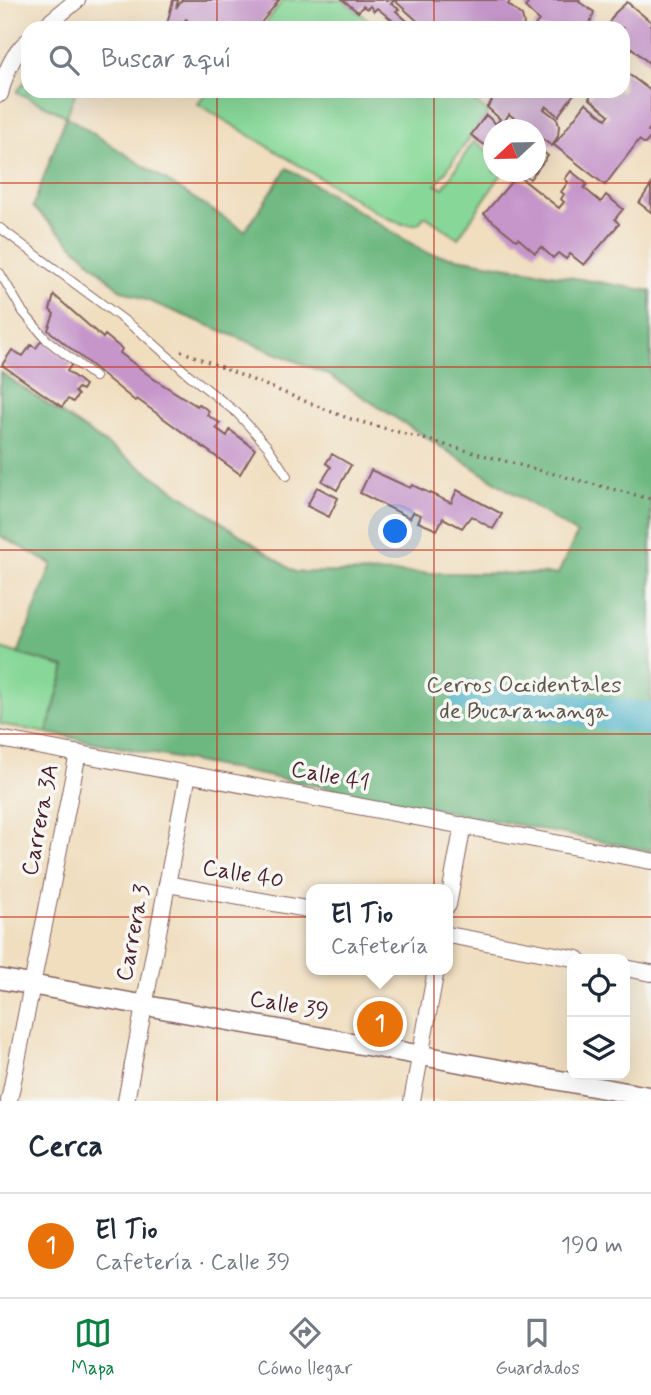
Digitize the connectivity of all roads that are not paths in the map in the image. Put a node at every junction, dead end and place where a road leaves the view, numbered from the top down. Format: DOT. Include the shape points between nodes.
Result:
graph roads {
  1 [pos="77,0"];
  2 [pos="52,21"];
  3 [pos="21,47"];
  4 [pos="0,94"];
  5 [pos="0,228"];
  6 [pos="0,273"];
  7 [pos="95,377"];
  8 [pos="286,476"];
  9 [pos="0,738"];
  10 [pos="78,753"];
  11 [pos="188,774"];
  12 [pos="463,825"];
  13 [pos="651,861"];
  14 [pos="167,884"];
  15 [pos="452,884"];
  16 [pos="306,910"];
  17 [pos="453,937"];
  18 [pos="567,957"];
  19 [pos="630,969"];
  20 [pos="651,972"];
  21 [pos="435,975"];
  22 [pos="0,979"];
  23 [pos="32,984"];
  24 [pos="144,1005"];
  25 [pos="421,1055"];
  26 [pos="651,1097"];
  27 [pos="9,1101"];
  28 [pos="125,1101"];
  29 [pos="412,1101"];
  1 -- 2 [label="street"];
  3 -- 4 [label="street" via="11,56"];
  5 -- 8 [label="lane" via="144,335 237,413 268,447"];
  6 -- 7 [label="lane" via="23,312 47,340"];
  9 -- 10 [label="street, Calle 41"];
  10 -- 11 [label="street, Calle 41"];
  10 -- 23 [label="street, Carrera 3A"];
  11 -- 12 [label="street, Calle 41"];
  11 -- 14 [label="street, Carrera 3"];
  12 -- 13 [label="street, Calle 41"];
  12 -- 15 [label="street"];
  14 -- 16 [label="street, Calle 40"];
  14 -- 24 [label="street, Carrera 3"];
  17 -- 18 [label="street"];
  19 -- 20 [label="street"];
  21 -- 25 [label="street"];
  22 -- 23 [label="street, Calle 39"];
  23 -- 24 [label="street, Calle 39"];
  23 -- 27 [label="street, Carrera 3A"];
  24 -- 25 [label="street, Calle 39"];
  24 -- 28 [label="street, Carrera 3"];
  25 -- 26 [label="street, Calle 39"];
  25 -- 29 [label="street"];
}
